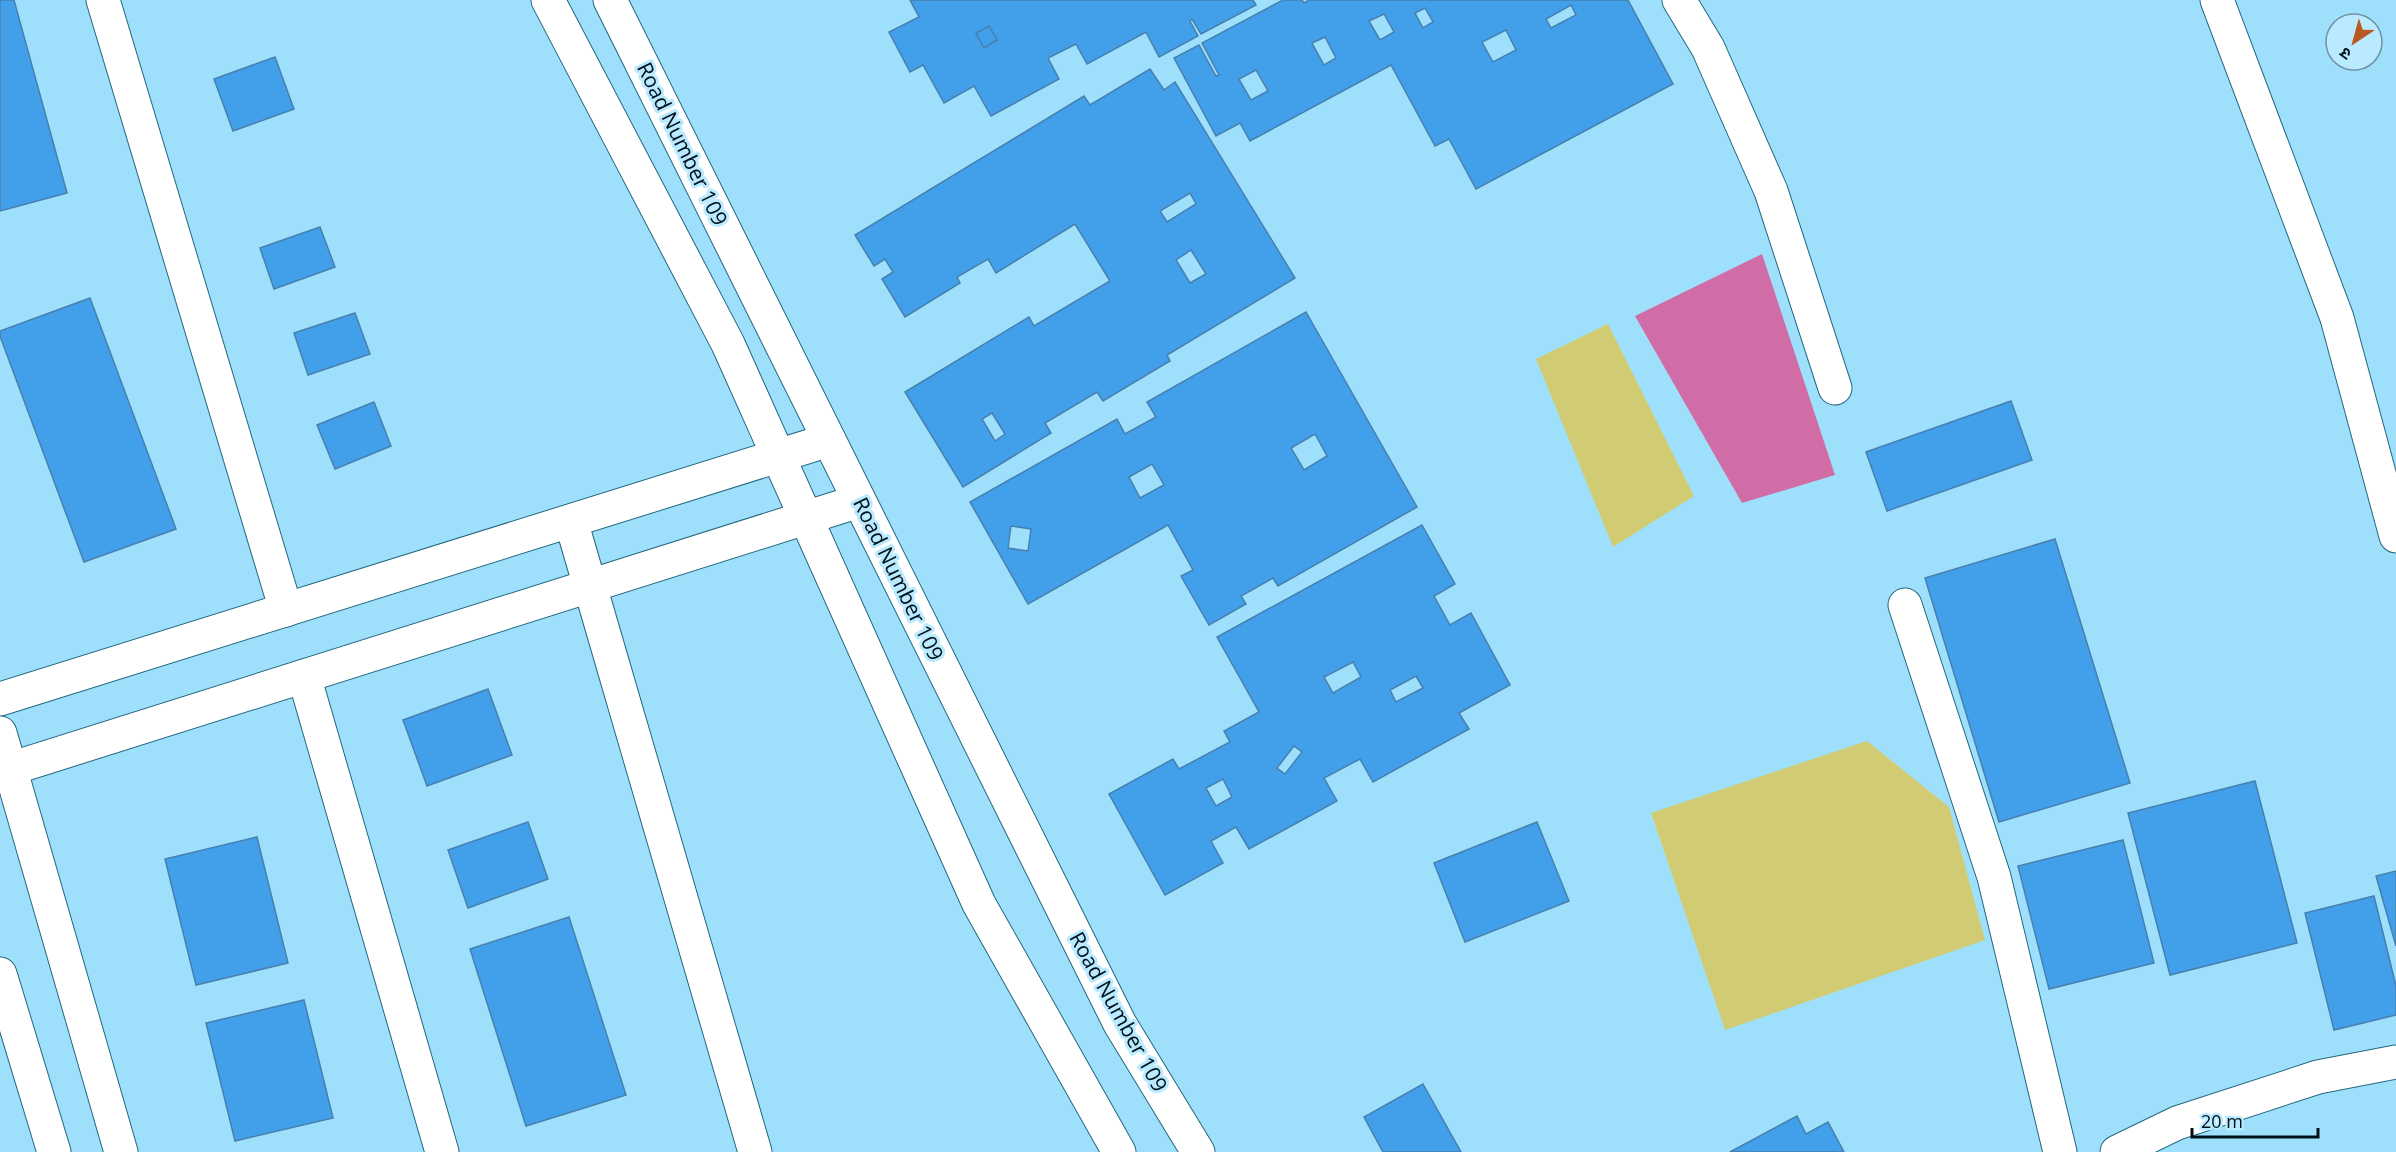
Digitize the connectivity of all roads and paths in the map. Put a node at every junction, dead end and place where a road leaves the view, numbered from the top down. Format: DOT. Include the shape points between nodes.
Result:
graph roads {
  1 [pos="103,0"];
  2 [pos="548,0"];
  3 [pos="610,0"];
  4 [pos="1679,0"];
  5 [pos="2217,0"];
  6 [pos="1834,388"];
  7 [pos="829,440"];
  8 [pos="779,456"];
  9 [pos="859,501"];
  10 [pos="806,517"];
  11 [pos="571,521"];
  12 [pos="2396,536"];
  13 [pos="590,586"];
  14 [pos="1905,605"];
  15 [pos="286,610"];
  16 [pos="304,676"];
  17 [pos="0,699"];
  18 [pos="0,733"];
  19 [pos="5,771"];
  20 [pos="0,974"];
  21 [pos="2396,1062"];
  22 [pos="54,1152"];
  23 [pos="121,1152"];
  24 [pos="442,1152"];
  25 [pos="755,1152"];
  26 [pos="1119,1152"];
  27 [pos="1198,1152"];
  28 [pos="2060,1152"];
  29 [pos="2117,1152"];
  1 -- 15 [label="street"];
  2 -- 8 [label="street" via="728,344"];
  3 -- 7 [label="street, Road Number 109"];
  4 -- 6 [label="street" via="1708,48 1771,191"];
  5 -- 12 [label="street" via="2337,318"];
  7 -- 8 [label="street"];
  7 -- 9 [label="street, Road Number 109"];
  8 -- 10 [label="street"];
  8 -- 11 [label="street"];
  9 -- 10 [label="street"];
  9 -- 27 [label="street, Road Number 109" via="1120,1024"];
  10 -- 13 [label="street"];
  10 -- 26 [label="street" via="979,904"];
  11 -- 13 [label="street"];
  11 -- 15 [label="street"];
  13 -- 16 [label="street"];
  13 -- 25 [label="street"];
  14 -- 28 [label="street" via="1994,877"];
  15 -- 17 [label="street"];
  16 -- 19 [label="street"];
  16 -- 24 [label="street"];
  18 -- 19 [label="street"];
  19 -- 23 [label="street"];
  20 -- 22 [label="street"];
  21 -- 29 [label="street" via="2318,1077 2177,1123"];
}
